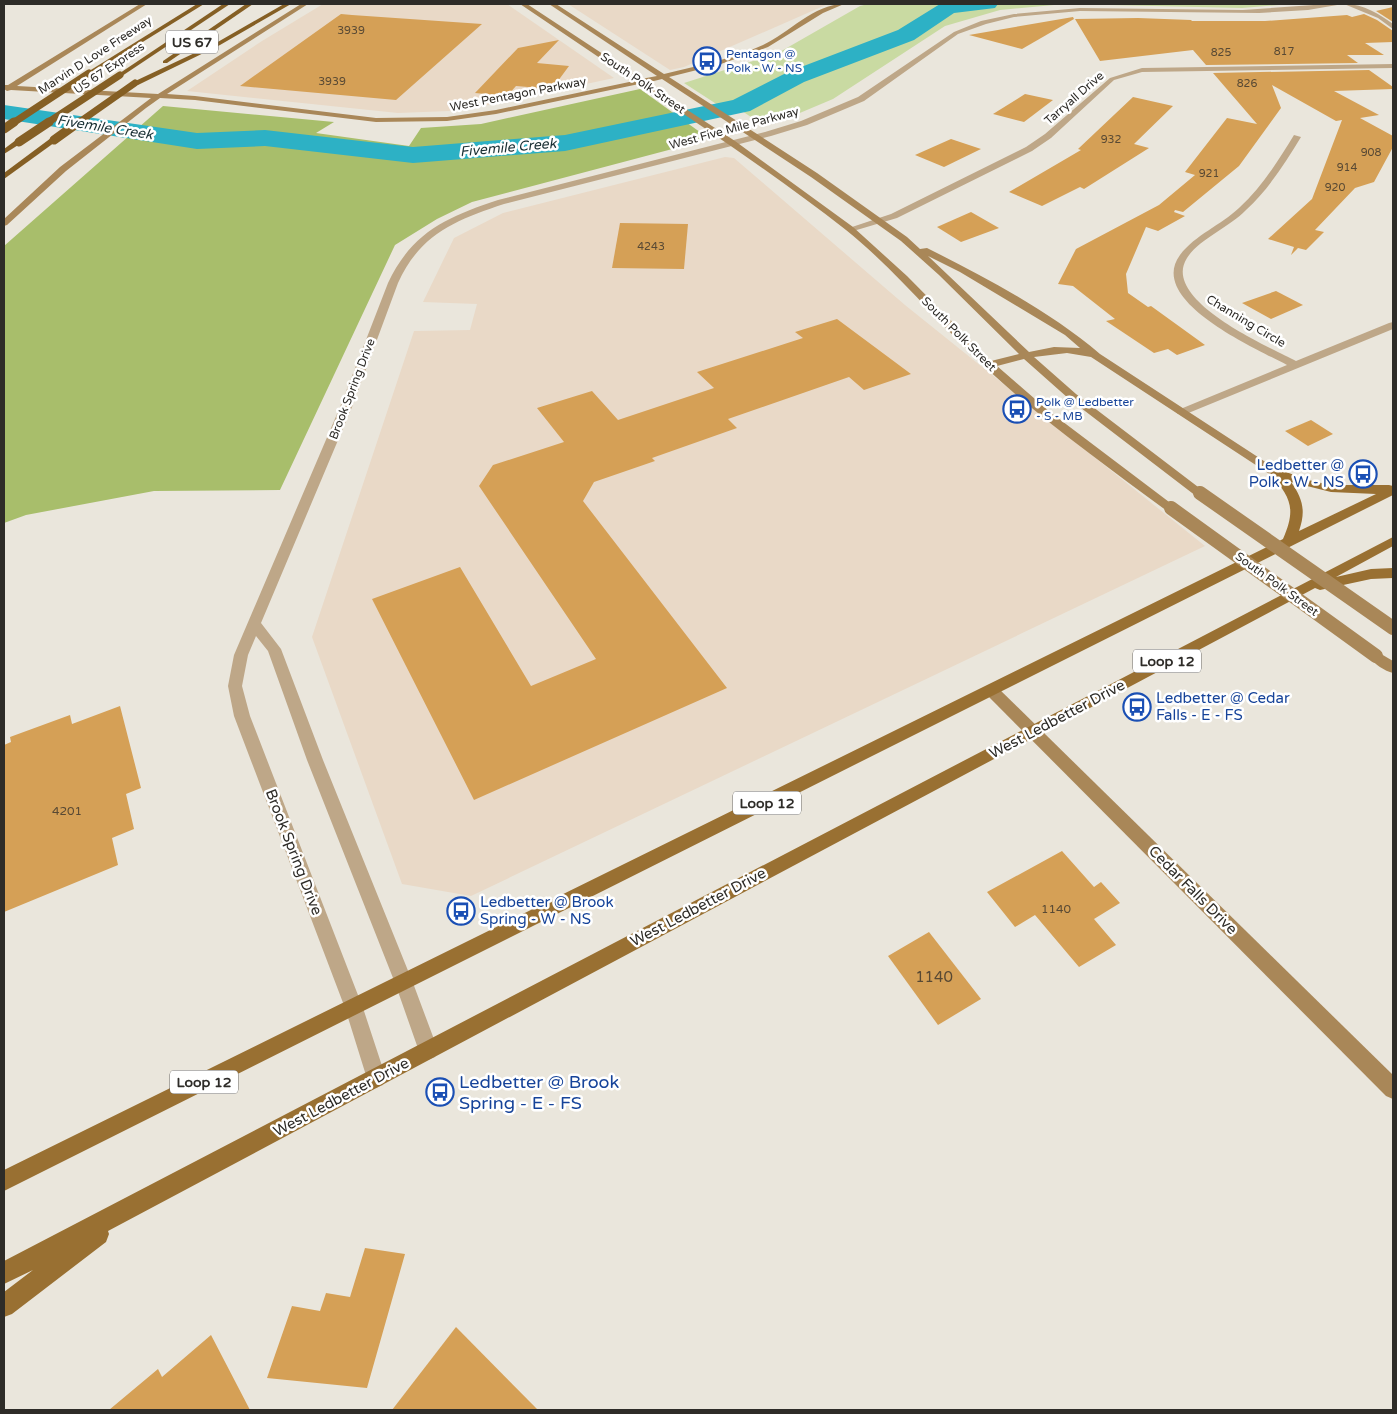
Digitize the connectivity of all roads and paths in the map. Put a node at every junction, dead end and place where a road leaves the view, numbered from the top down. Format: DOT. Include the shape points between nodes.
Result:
graph roads {
  1 [pos="144,4"];
  2 [pos="227,4"];
  3 [pos="250,4"];
  4 [pos="288,4"];
  5 [pos="305,4"];
  6 [pos="523,4"];
  7 [pos="552,4"];
  8 [pos="840,4"];
  9 [pos="1340,4"];
  10 [pos="1347,4"];
  11 [pos="197,5"];
  12 [pos="584,24"];
  13 [pos="1393,27"];
  14 [pos="562,29"];
  15 [pos="1393,66"];
  16 [pos="663,77"];
  17 [pos="641,82"];
  18 [pos="136,83"];
  19 [pos="6,89"];
  20 [pos="158,96"];
  21 [pos="4,129"];
  22 [pos="756,137"];
  23 [pos="1297,137"];
  24 [pos="732,143"];
  25 [pos="4,152"];
  26 [pos="4,177"];
  27 [pos="501,202"];
  28 [pos="879,221"];
  29 [pos="4,222"];
  30 [pos="850,229"];
  31 [pos="904,239"];
  32 [pos="1393,325"];
  33 [pos="1027,356"];
  34 [pos="1096,356"];
  35 [pos="989,365"];
  36 [pos="1295,365"];
  37 [pos="1182,412"];
  38 [pos="1275,472"];
  39 [pos="1393,489"];
  40 [pos="1393,541"];
  41 [pos="1288,543"];
  42 [pos="1393,573"];
  43 [pos="1302,589"];
  44 [pos="255,625"];
  45 [pos="1393,628"];
  46 [pos="1393,668"];
  47 [pos="992,691"];
  48 [pos="1033,732"];
  49 [pos="404,983"];
  50 [pos="354,1008"];
  51 [pos="428,1050"];
  52 [pos="376,1078"];
  53 [pos="1393,1089"];
  54 [pos="4,1181"];
  55 [pos="134,1207"];
  56 [pos="4,1273"];
  57 [pos="4,1306"];
  1 -- 19 [label="main road, Marvin D Love Freeway"];
  2 -- 25 [label="highway, US 67 Express, bridge"];
  3 -- 18 [label="highway, US 67"];
  4 -- 18 [label="highway" via="218,44"];
  5 -- 20 [label="main road"];
  6 -- 14 [label="main road, South Polk Street"];
  7 -- 12 [label="main road, South Polk Street"];
  8 -- 16 [label="main road, West Pentagon Parkway" via="752,53"];
  9 -- 22 [label="street, West Five Mile Parkway" via="1240,12 1064,9 999,16 956,33 861,99 804,123"];
  10 -- 13 [label="street" via="1380,17"];
  11 -- 21 [label="highway, Marvin D Love Freeway / US 67, bridge"];
  12 -- 14 [label="main road"];
  12 -- 16 [label="main road, South Polk Street"];
  14 -- 17 [label="main road, South Polk Street"];
  15 -- 28 [label="street, Tarryall Drive" via="1164,69 1121,75 1104,85 1030,149 919,205"];
  16 -- 17 [label="main road, West Pentagon Parkway"];
  16 -- 22 [label="main road, South Polk Street"];
  17 -- 20 [label="main road, West Pentagon Parkway" via="480,114 425,121 376,120"];
  17 -- 24 [label="main road, South Polk Street"];
  18 -- 26 [label="highway, US 67, bridge"];
  19 -- 20 [label="main road, West Pentagon Parkway"];
  20 -- 29 [label="main road" via="92,144"];
  22 -- 24 [label="street, West Five Mile Parkway"];
  22 -- 28 [label="main road, South Polk Street"];
  23 -- 36 [label="street, Channing Circle" via="1258,195 1183,257 1178,272 1181,288 1198,307"];
  24 -- 27 [label="street, West Five Mile Parkway"];
  24 -- 30 [label="main road, South Polk Street"];
  27 -- 44 [label="street, Brook Spring Drive" via="463,215 435,230 402,263"];
  28 -- 30 [label="street, Tarryall Drive"];
  28 -- 31 [label="main road, South Polk Street"];
  30 -- 35 [label="main road, South Polk Street" via="904,278"];
  31 -- 33 [label="main road, South Polk Street"];
  31 -- 34 [label="main road" via="1069,332"];
  32 -- 36 [label="street"];
  33 -- 34 [label="main road" via="1067,348"];
  33 -- 35 [label="main road"];
  33 -- 45 [label="main road, South Polk Street, bridge" via="1091,412"];
  34 -- 37 [label="main road"];
  35 -- 46 [label="main road, South Polk Street, bridge" via="1046,414 1171,508"];
  36 -- 37 [label="street"];
  37 -- 38 [label="main road"];
  38 -- 39 [label="main road" via="1324,489"];
  38 -- 41 [label="main road" via="1297,501 1298,520"];
  39 -- 41 [label="main road, Loop 12"];
  40 -- 43 [label="main road, West Ledbetter Drive / Loop 12"];
  41 -- 47 [label="main road, Loop 12"];
  42 -- 43 [label="main road" via="1371,574"];
  43 -- 48 [label="main road, West Ledbetter Drive / Loop 12"];
  44 -- 49 [label="street" via="274,649"];
  44 -- 50 [label="street, Brook Spring Drive" via="241,655 235,686 242,716"];
  47 -- 48 [label="main road, Cedar Falls Drive"];
  47 -- 49 [label="main road, Loop 12"];
  48 -- 51 [label="main road, West Ledbetter Drive / Loop 12"];
  48 -- 53 [label="main road, Cedar Falls Drive"];
  49 -- 50 [label="main road, Loop 12"];
  49 -- 51 [label="street"];
  50 -- 52 [label="street, Brook Spring Drive"];
  50 -- 54 [label="main road, Loop 12"];
  51 -- 52 [label="main road, West Ledbetter Drive / Loop 12"];
  52 -- 55 [label="main road, West Ledbetter Drive / Loop 12"];
  55 -- 56 [label="main road, West Ledbetter Drive / Loop 12"];
  55 -- 57 [label="main road"];
}
